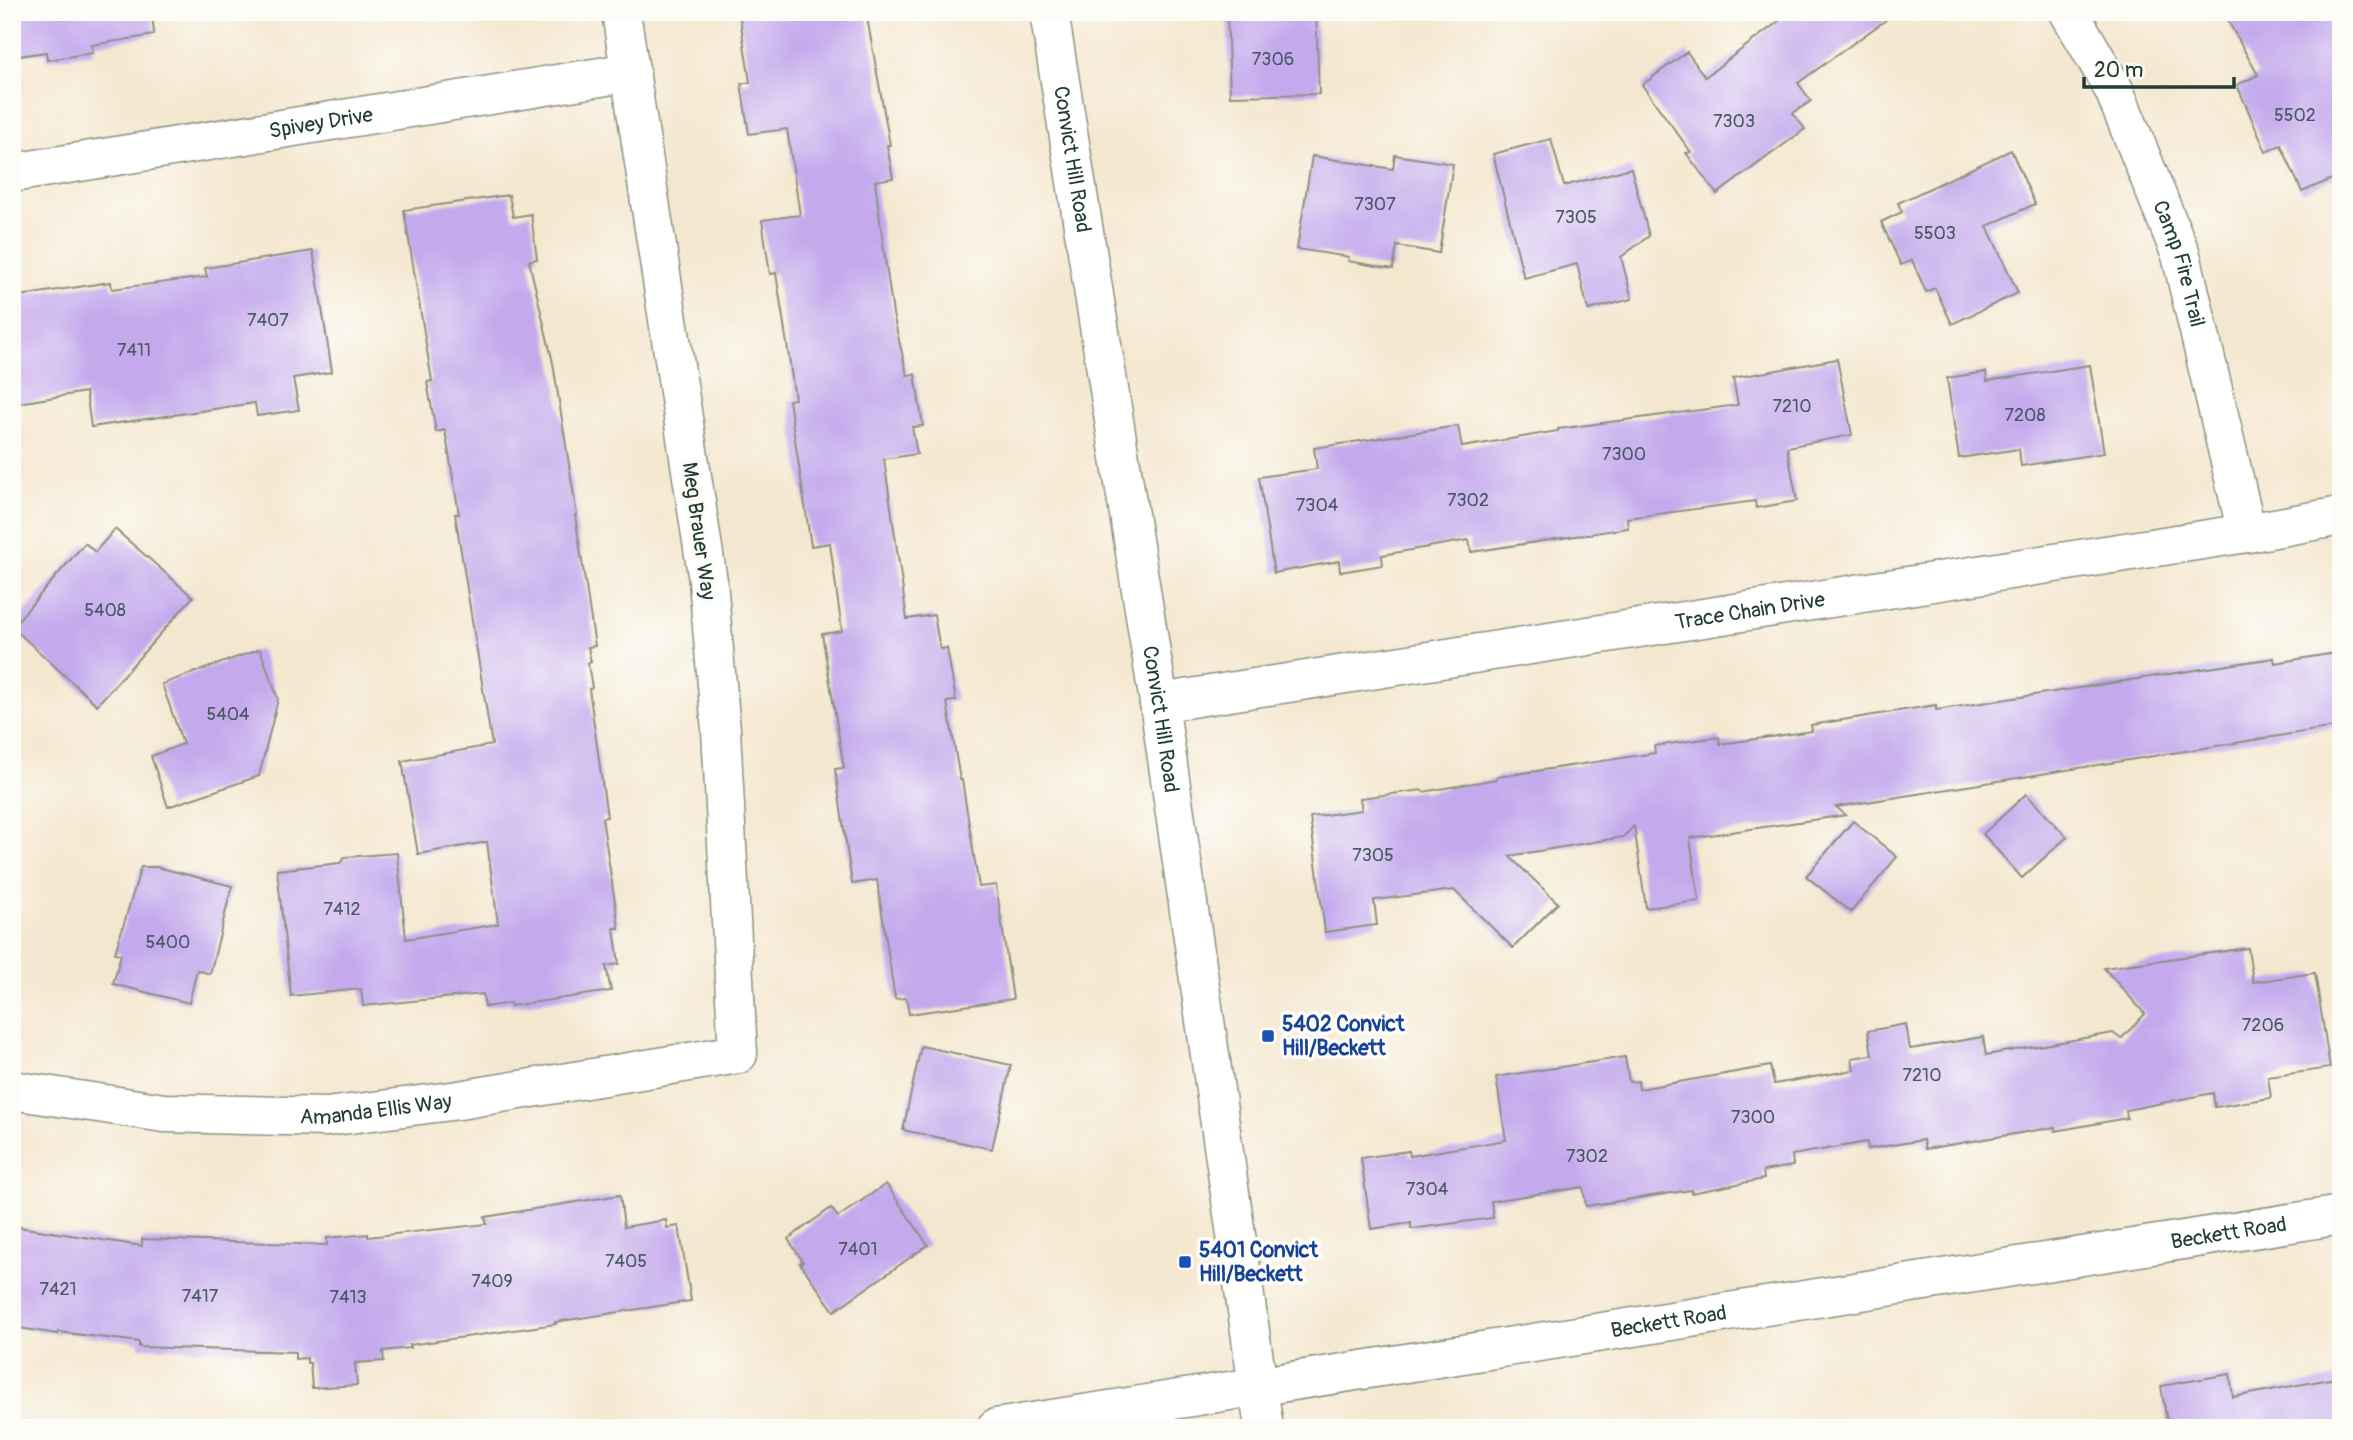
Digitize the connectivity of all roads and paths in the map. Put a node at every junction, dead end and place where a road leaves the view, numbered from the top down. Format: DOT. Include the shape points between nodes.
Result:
graph roads {
  1 [pos="621,12"];
  2 [pos="1049,12"];
  3 [pos="2069,12"];
  4 [pos="631,72"];
  5 [pos="12,173"];
  6 [pos="2341,516"];
  7 [pos="2247,533"];
  8 [pos="1159,703"];
  9 [pos="738,1054"];
  10 [pos="12,1090"];
  11 [pos="2341,1215"];
  12 [pos="1257,1386"];
  13 [pos="996,1428"];
  14 [pos="1264,1428"];
  1 -- 4 [label="street, Meg Brauer Way"];
  2 -- 8 [label="street, Convict Hill Road"];
  3 -- 7 [label="street, Camp Fire Trail" via="2114,90 2180,255"];
  4 -- 5 [label="street, Spivey Drive"];
  4 -- 9 [label="street, Meg Brauer Way" via="708,581 721,730"];
  6 -- 7 [label="street, Trace Chain Drive"];
  7 -- 8 [label="street, Trace Chain Drive"];
  8 -- 12 [label="street, Convict Hill Road"];
  9 -- 10 [label="street, Amanda Ellis Way" via="326,1117 164,1113"];
  11 -- 12 [label="street, Beckett Road"];
  12 -- 13 [label="street, Beckett Road"];
  12 -- 14 [label="street, Convict Hill Road"];
}
